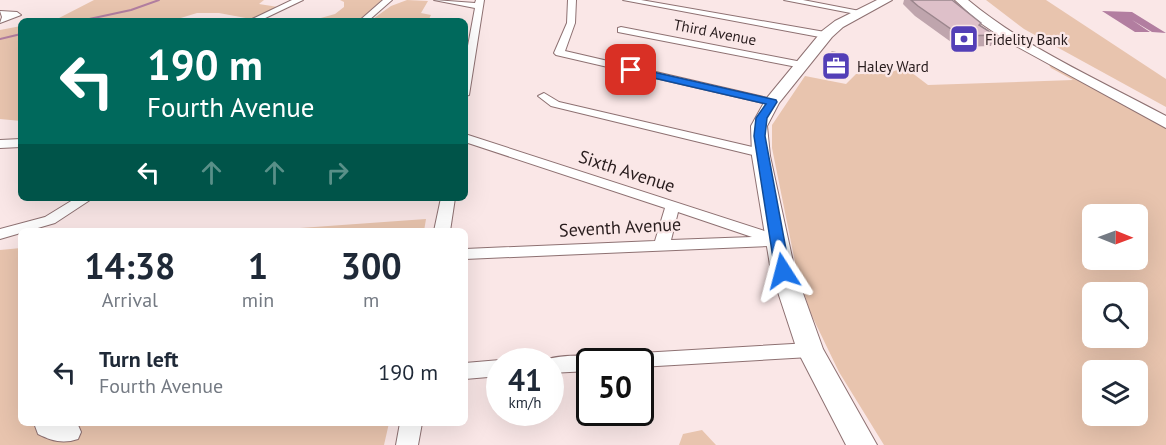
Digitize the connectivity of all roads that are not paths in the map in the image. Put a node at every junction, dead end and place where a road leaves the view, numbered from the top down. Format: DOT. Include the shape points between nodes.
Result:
graph roads {
  1 [pos="299,0"];
  2 [pos="388,0"];
  3 [pos="438,0"];
  4 [pos="573,0"];
  5 [pos="627,0"];
  6 [pos="788,0"];
  7 [pos="886,0"];
  8 [pos="961,0"];
  9 [pos="975,0"];
  10 [pos="479,3"];
  11 [pos="861,12"];
  12 [pos="0,14"];
  13 [pos="259,18"];
  14 [pos="367,18"];
  15 [pos="0,20"];
  16 [pos="621,30"];
  17 [pos="825,35"];
  18 [pos="802,65"];
  19 [pos="468,74"];
  20 [pos="544,96"];
  21 [pos="772,102"];
  22 [pos="1166,111"];
  23 [pos="1166,123"];
  24 [pos="468,139"];
  25 [pos="18,143"];
  26 [pos="0,144"];
  27 [pos="760,153"];
  28 [pos="81,201"];
  29 [pos="447,201"];
  30 [pos="673,205"];
  31 [pos="30,228"];
  32 [pos="443,228"];
  33 [pos="18,230"];
  34 [pos="0,234"];
  35 [pos="778,240"];
  36 [pos="662,245"];
  37 [pos="468,254"];
  38 [pos="810,350"];
  39 [pos="654,359"];
  40 [pos="486,369"];
  41 [pos="468,370"];
  42 [pos="46,426"];
  43 [pos="410,426"];
  44 [pos="70,432"];
  45 [pos="407,445"];
  46 [pos="862,445"];
  1 -- 13 [label="street"];
  2 -- 14 [label="street"];
  3 -- 10 [label="street"];
  4 -- 21 [label="street" via="571,23 560,53"];
  5 -- 17 [label="street"];
  6 -- 11 [label="street"];
  7 -- 11 [label="main road"];
  8 -- 23 [label="main road" via="1012,38"];
  9 -- 22 [label="main road" via="1028,38"];
  10 -- 19 [label="street"];
  11 -- 17 [label="main road"];
  12 -- 15 [label="street" via="17,15"];
  16 -- 18 [label="street, Third Avenue"];
  17 -- 18 [label="main road"];
  18 -- 21 [label="main road"];
  20 -- 27 [label="street" via="555,104"];
  21 -- 27 [label="main road" via="759,126"];
  24 -- 30 [label="street, Sixth Avenue"];
  25 -- 26 [label="street"];
  27 -- 35 [label="main road"];
  28 -- 31 [label="street"];
  29 -- 32 [label="street"];
  30 -- 35 [label="street, Sixth Avenue"];
  30 -- 36 [label="street"];
  33 -- 34 [label="street"];
  35 -- 36 [label="street, Seventh Avenue"];
  35 -- 38 [label="main road" via="783,271"];
  36 -- 37 [label="street, Seventh Avenue"];
  38 -- 39 [label="street"];
  38 -- 46 [label="main road"];
  40 -- 41 [label="street"];
  42 -- 44 [label="street" via="54,432"];
  43 -- 45 [label="street"];
}
